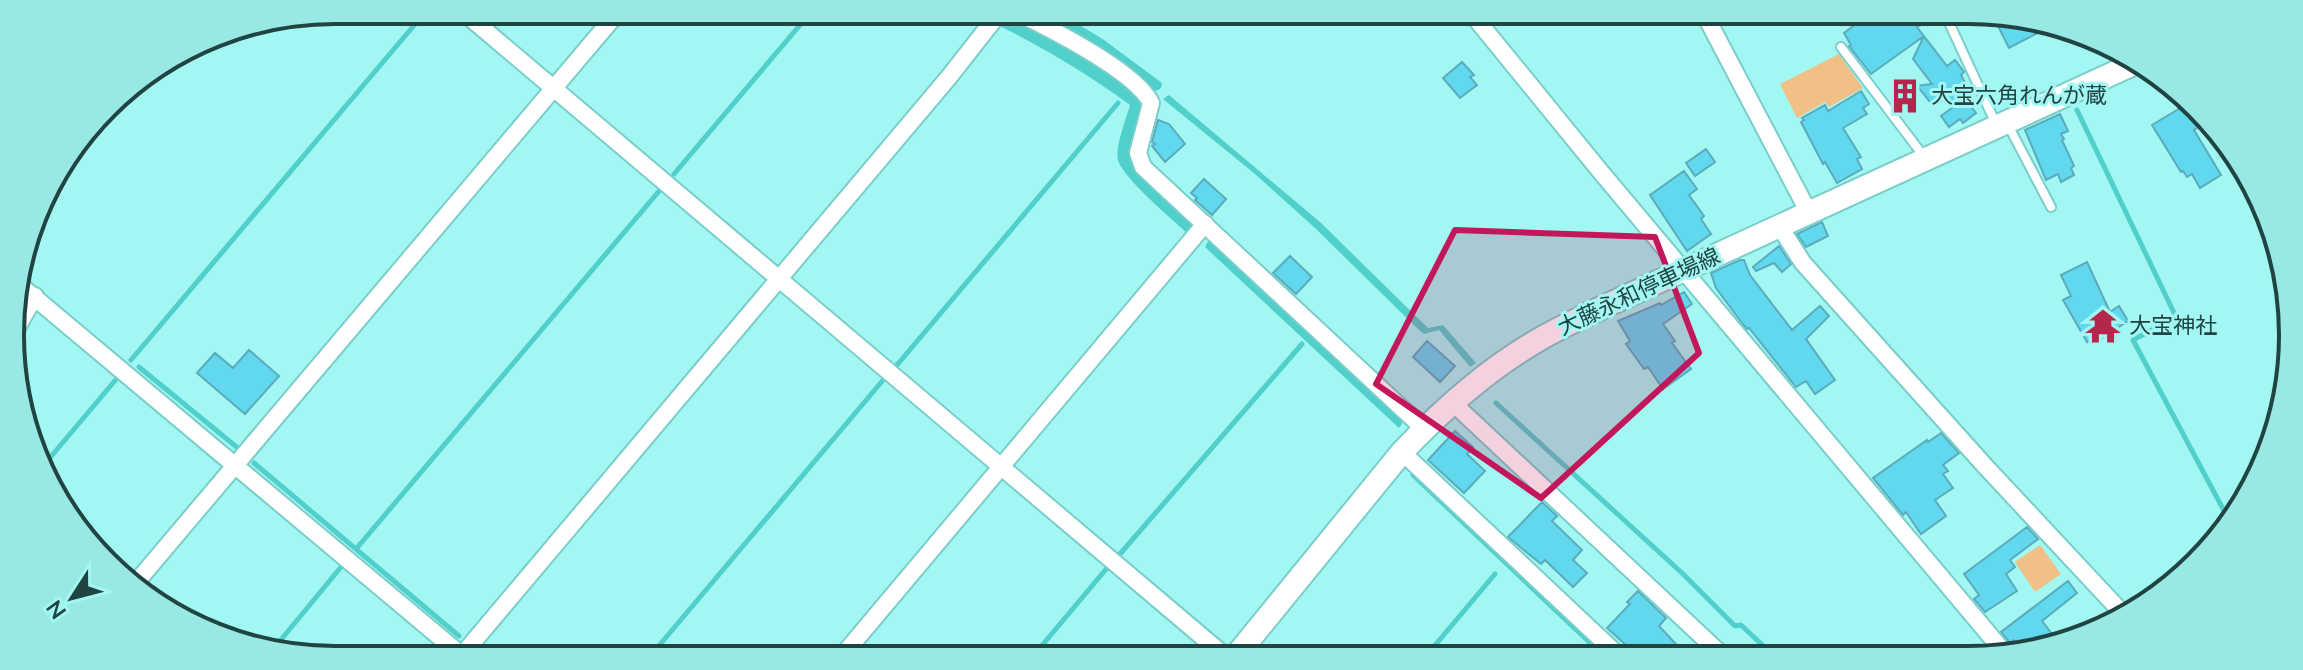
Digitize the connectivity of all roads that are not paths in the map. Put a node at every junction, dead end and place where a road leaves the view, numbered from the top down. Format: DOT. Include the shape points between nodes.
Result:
graph roads {
  1 [pos="477,24"];
  2 [pos="608,24"];
  3 [pos="991,24"];
  4 [pos="1041,24"];
  5 [pos="1480,24"];
  6 [pos="1710,24"];
  7 [pos="1950,24"];
  8 [pos="1841,47"];
  9 [pos="2126,67"];
  10 [pos="553,90"];
  11 [pos="2002,124"];
  12 [pos="1925,159"];
  13 [pos="2051,207"];
  14 [pos="1809,213"];
  15 [pos="1205,224"];
  16 [pos="1780,227"];
  17 [pos="1683,271"];
  18 [pos="778,279"];
  19 [pos="28,290"];
  20 [pos="35,296"];
  21 [pos="25,313"];
  22 [pos="1453,403"];
  23 [pos="1424,429"];
  24 [pos="1402,452"];
  25 [pos="235,464"];
  26 [pos="1002,465"];
  27 [pos="140,577"];
  28 [pos="2117,608"];
  29 [pos="1997,644"];
  30 [pos="451,646"];
  31 [pos="468,646"];
  32 [pos="851,646"];
  33 [pos="1213,646"];
  34 [pos="1244,646"];
  35 [pos="1608,646"];
  36 [pos="1712,646"];
  1 -- 10 [label="street"];
  2 -- 10 [label="street"];
  3 -- 18 [label="street"];
  4 -- 15 [label="street" via="1098,56 1147,93 1151,103 1140,162"];
  5 -- 17 [label="street"];
  6 -- 14 [label="street"];
  7 -- 11 [label="lane"];
  8 -- 12 [label="lane"];
  9 -- 11 [label="main road, 大藤永和停車場線"];
  10 -- 18 [label="street"];
  10 -- 25 [label="street"];
  11 -- 12 [label="main road, 大藤永和停車場線"];
  11 -- 13 [label="lane"];
  12 -- 14 [label="main road, 大藤永和停車場線"];
  14 -- 16 [label="main road, 大藤永和停車場線"];
  15 -- 23 [label="street"];
  15 -- 26 [label="street"];
  16 -- 17 [label="main road, 大藤永和停車場線"];
  16 -- 28 [label="street" via="1803,263"];
  17 -- 22 [label="main road, 大藤永和停車場線" via="1534,342"];
  17 -- 29 [label="street"];
  18 -- 26 [label="street"];
  18 -- 31 [label="street"];
  19 -- 20 [label="street"];
  20 -- 21 [label="street"];
  20 -- 25 [label="street"];
  22 -- 23 [label="main road, 大藤永和停車場線"];
  22 -- 36 [label="street"];
  23 -- 24 [label="main road, 大藤永和停車場線"];
  24 -- 34 [label="main road, 大藤永和停車場線"];
  24 -- 35 [label="street"];
  25 -- 27 [label="street"];
  25 -- 30 [label="street"];
  26 -- 32 [label="street"];
  26 -- 33 [label="street"];
}
